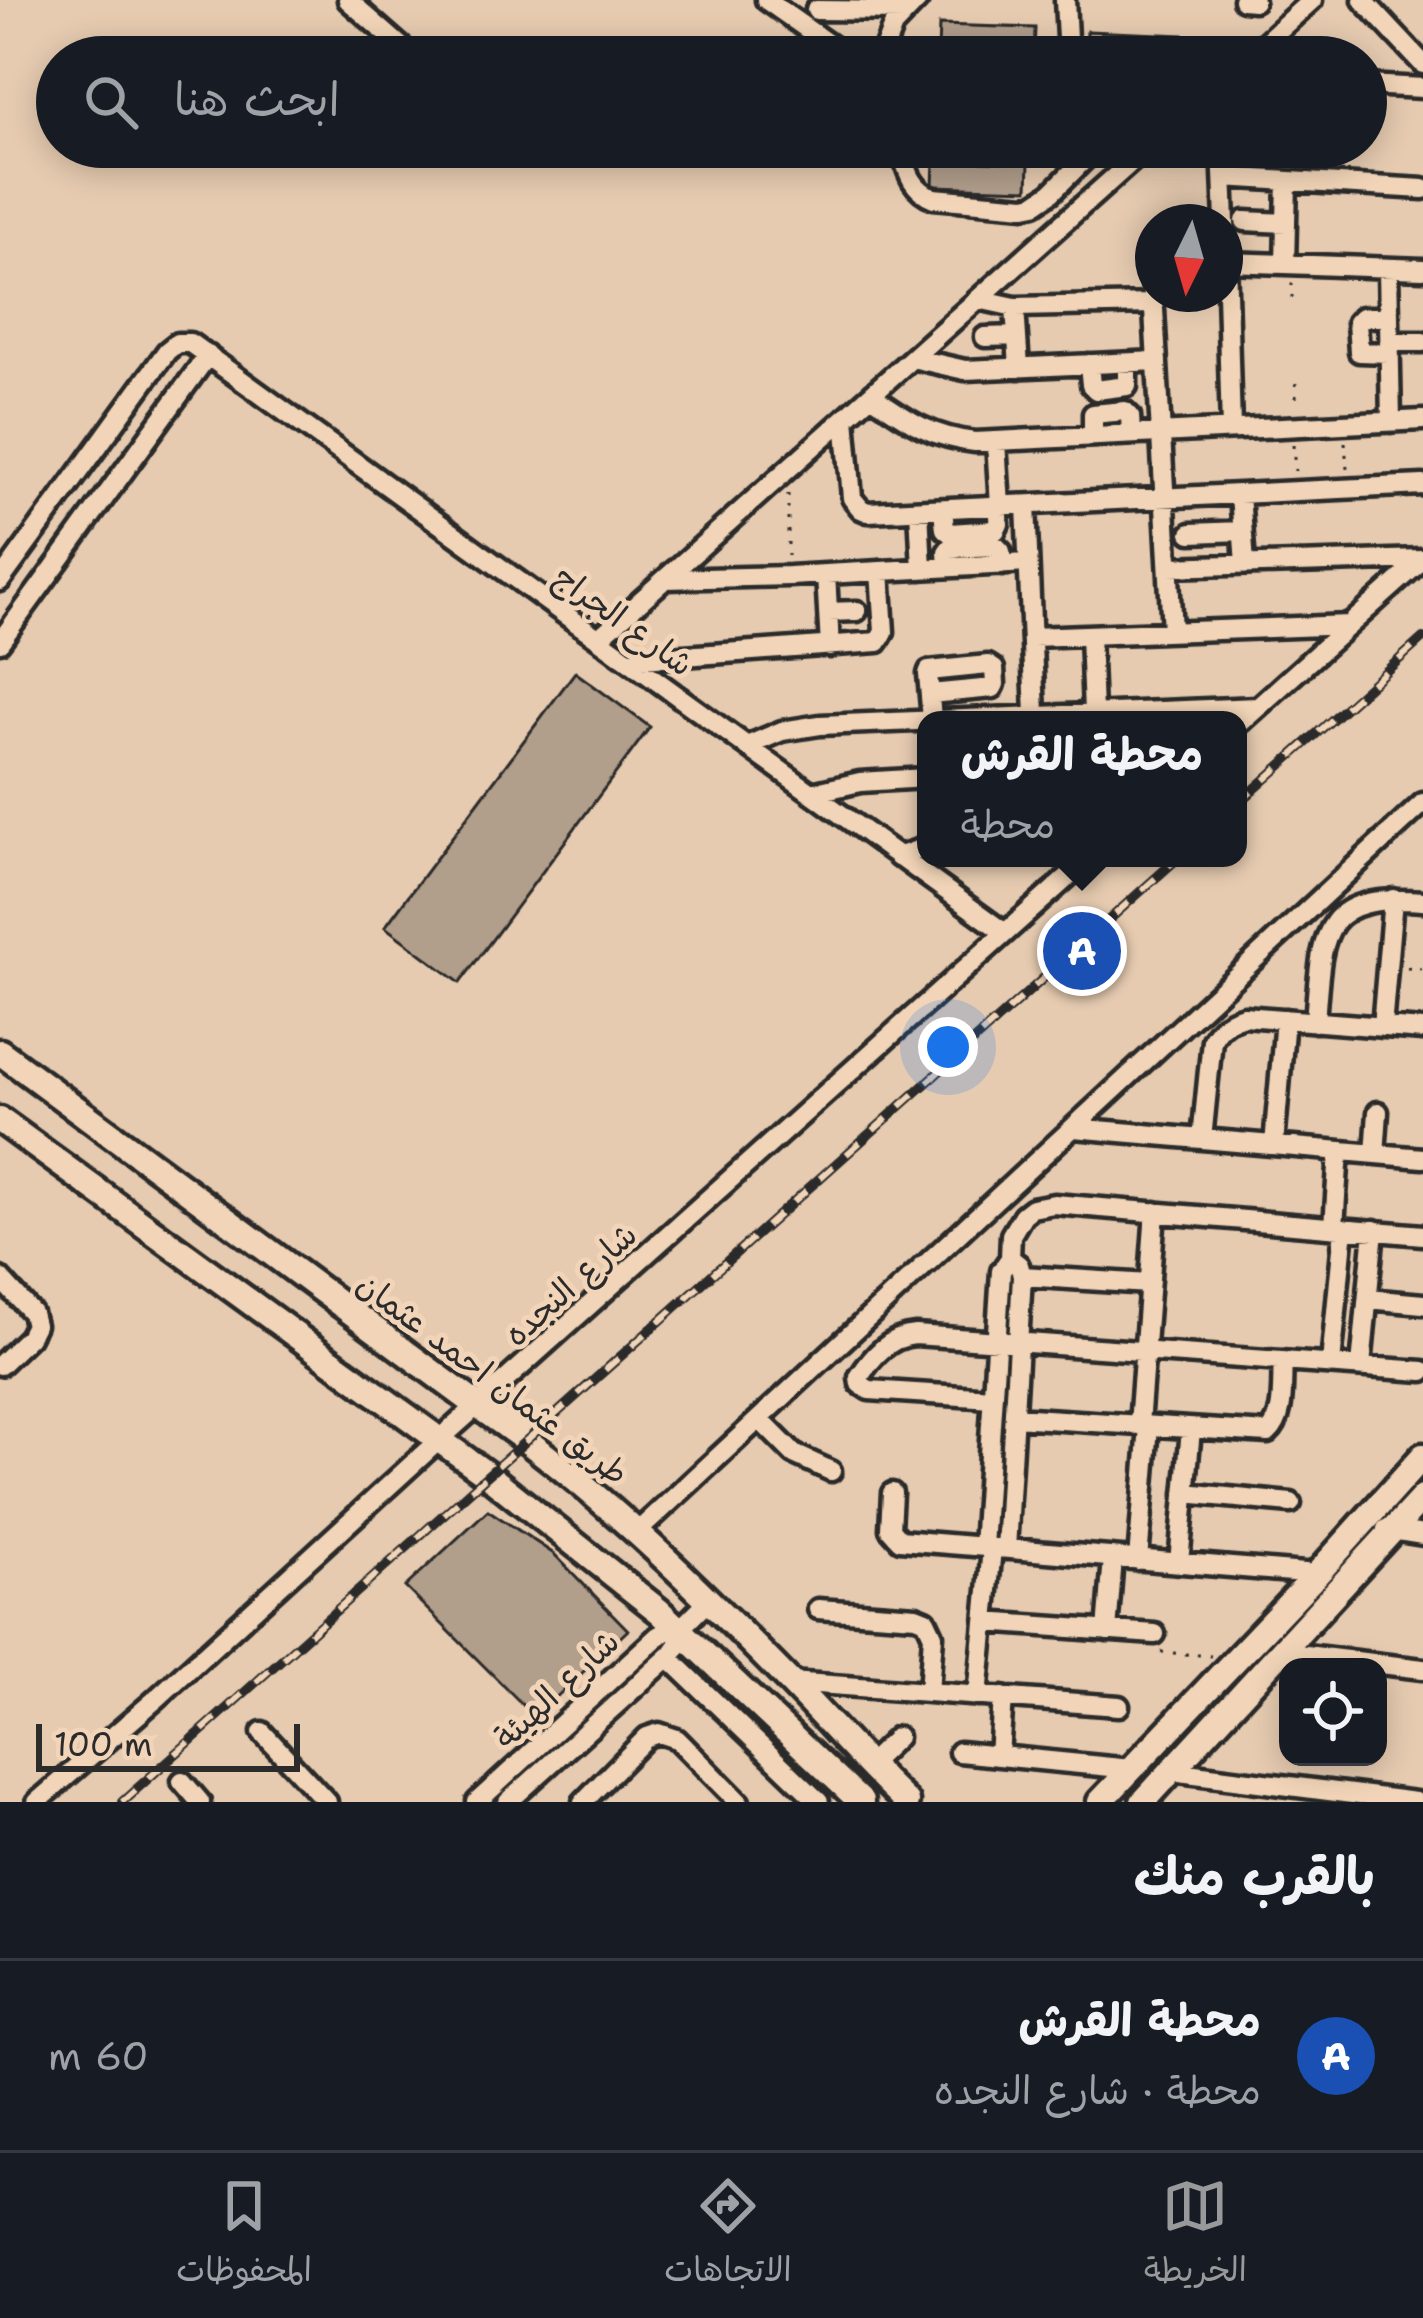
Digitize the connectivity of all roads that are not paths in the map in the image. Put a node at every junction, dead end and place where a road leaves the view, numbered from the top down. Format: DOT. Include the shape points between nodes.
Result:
graph roads {
  1 [pos="348,0"];
  2 [pos="766,0"];
  3 [pos="1066,0"];
  4 [pos="1243,0"];
  5 [pos="1312,0"];
  6 [pos="1363,0"];
  7 [pos="1254,1"];
  8 [pos="912,6"];
  9 [pos="816,10"];
  10 [pos="389,36"];
  11 [pos="817,36"];
  12 [pos="889,36"];
  13 [pos="1068,36"];
  14 [pos="1272,36"];
  15 [pos="1423,64"];
  16 [pos="1387,86"];
  17 [pos="1423,88"];
  18 [pos="907,168"];
  19 [pos="1072,168"];
  20 [pos="1089,168"];
  21 [pos="1124,168"];
  22 [pos="1223,168"];
  23 [pos="1224,177"];
  24 [pos="1287,181"];
  25 [pos="1423,189"];
  26 [pos="1095,194"];
  27 [pos="1229,204"];
  28 [pos="1243,222"];
  29 [pos="1286,223"];
  30 [pos="1243,263"];
  31 [pos="1285,264"];
  32 [pos="1388,268"];
  33 [pos="1423,269"];
  34 [pos="978,299"];
  35 [pos="1135,304"];
  36 [pos="1015,307"];
  37 [pos="1154,312"];
  38 [pos="1227,312"];
  39 [pos="1388,316"];
  40 [pos="1017,336"];
  41 [pos="985,337"];
  42 [pos="1423,342"];
  43 [pos="1389,348"];
  44 [pos="208,355"];
  45 [pos="912,358"];
  46 [pos="1157,361"];
  47 [pos="1019,368"];
  48 [pos="871,395"];
  49 [pos="845,418"];
  50 [pos="1423,420"];
  51 [pos="1390,422"];
  52 [pos="1231,429"];
  53 [pos="1161,433"];
  54 [pos="995,442"];
  55 [pos="1423,484"];
  56 [pos="1240,494"];
  57 [pos="1165,498"];
  58 [pos="1025,505"];
  59 [pos="999,506"];
  60 [pos="919,510"];
  61 [pos="1243,531"];
  62 [pos="1191,533"];
  63 [pos="1423,559"];
  64 [pos="1028,563"];
  65 [pos="1245,565"];
  66 [pos="1168,567"];
  67 [pos="922,569"];
  68 [pos="880,571"];
  69 [pos="826,574"];
  70 [pos="665,579"];
  71 [pos="0,581"];
  72 [pos="856,610"];
  73 [pos="828,612"];
  74 [pos="1349,625"];
  75 [pos="1172,631"];
  76 [pos="1090,634"];
  77 [pos="599,638"];
  78 [pos="1032,638"];
  79 [pos="0,642"];
  80 [pos="830,647"];
  81 [pos="628,660"];
  82 [pos="930,694"];
  83 [pos="1258,706"];
  84 [pos="931,711"];
  85 [pos="1025,711"];
  86 [pos="1093,711"];
  87 [pos="1120,711"];
  88 [pos="1247,716"];
  89 [pos="917,720"];
  90 [pos="747,746"];
  91 [pos="917,779"];
  92 [pos="812,794"];
  93 [pos="1423,803"];
  94 [pos="917,851"];
  95 [pos="898,857"];
  96 [pos="1079,867"];
  97 [pos="1393,899"];
  98 [pos="1423,901"];
  99 [pos="1005,933"];
  100 [pos="1285,1019"];
  101 [pos="1315,1022"];
  102 [pos="1382,1027"];
  103 [pos="1423,1030"];
  104 [pos="0,1052"];
  105 [pos="1378,1112"];
  106 [pos="0,1120"];
  107 [pos="1074,1128"];
  108 [pos="1202,1139"];
  109 [pos="1274,1145"];
  110 [pos="1339,1151"];
  111 [pos="1375,1154"];
  112 [pos="1423,1159"];
  113 [pos="1154,1212"];
  114 [pos="1339,1228"];
  115 [pos="1374,1230"];
  116 [pos="1423,1234"];
  117 [pos="1010,1258"];
  118 [pos="1022,1276"];
  119 [pos="0,1278"];
  120 [pos="1149,1284"];
  121 [pos="1368,1299"];
  122 [pos="1423,1304"];
  123 [pos="865,1322"];
  124 [pos="997,1340"];
  125 [pos="1018,1342"];
  126 [pos="887,1344"];
  127 [pos="1144,1351"];
  128 [pos="1283,1361"];
  129 [pos="1330,1364"];
  130 [pos="0,1365"];
  131 [pos="1361,1366"];
  132 [pos="1423,1371"];
  133 [pos="992,1398"];
  134 [pos="478,1406"];
  135 [pos="1014,1417"];
  136 [pos="760,1420"];
  137 [pos="1144,1426"];
  138 [pos="1191,1429"];
  139 [pos="440,1439"];
  140 [pos="1423,1456"];
  141 [pos="831,1471"];
  142 [pos="892,1493"];
  143 [pos="1185,1493"];
  144 [pos="1423,1498"];
  145 [pos="1292,1503"];
  146 [pos="1364,1522"];
  147 [pos="628,1525"];
  148 [pos="1393,1531"];
  149 [pos="1423,1534"];
  150 [pos="994,1548"];
  151 [pos="1113,1558"];
  152 [pos="1138,1560"];
  153 [pos="1179,1563"];
  154 [pos="1317,1574"];
  155 [pos="707,1602"];
  156 [pos="818,1609"];
  157 [pos="659,1611"];
  158 [pos="985,1622"];
  159 [pos="680,1629"];
  160 [pos="1107,1631"];
  161 [pos="1155,1634"];
  162 [pos="1280,1652"];
  163 [pos="669,1658"];
  164 [pos="1423,1669"];
  165 [pos="790,1682"];
  166 [pos="929,1692"];
  167 [pos="978,1696"];
  168 [pos="1003,1697"];
  169 [pos="1119,1706"];
  170 [pos="262,1732"];
  171 [pos="897,1737"];
  172 [pos="958,1752"];
  173 [pos="999,1756"];
  174 [pos="1131,1769"];
  175 [pos="1171,1771"];
  176 [pos="876,1773"];
  177 [pos="182,1781"];
  178 [pos="1342,1797"];
  179 [pos="37,1802"];
  180 [pos="200,1802"];
  181 [pos="327,1802"];
  182 [pos="477,1802"];
  183 [pos="508,1802"];
  184 [pos="583,1802"];
  185 [pos="739,1802"];
  186 [pos="819,1802"];
  187 [pos="862,1802"];
  188 [pos="906,1802"];
  189 [pos="1100,1802"];
  190 [pos="1143,1802"];
  191 [pos="1415,1802"];
  1 -- 10 [label="street"];
  2 -- 11 [label="street"];
  3 -- 13 [label="street"];
  4 -- 7 [label="street"];
  5 -- 14 [label="street"];
  6 -- 15 [label="street"];
  8 -- 9 [label="street"];
  8 -- 12 [label="street"];
  16 -- 17 [label="street"];
  18 -- 19 [label="street" via="934,198 1025,206 1044,199"];
  20 -- 26 [label="street"];
  21 -- 26 [label="street"];
  22 -- 23 [label="street"];
  23 -- 24 [label="street"];
  23 -- 27 [label="street"];
  24 -- 25 [label="street"];
  24 -- 29 [label="street"];
  26 -- 34 [label="street"];
  28 -- 29 [label="street"];
  29 -- 31 [label="street"];
  30 -- 31 [label="street"];
  31 -- 32 [label="street"];
  32 -- 33 [label="street"];
  32 -- 39 [label="street"];
  34 -- 36 [label="street"];
  34 -- 45 [label="street"];
  35 -- 36 [label="street"];
  36 -- 40 [label="street"];
  37 -- 46 [label="street"];
  38 -- 52 [label="street"];
  39 -- 43 [label="street"];
  39 -- 43 [label="street" via="1357,322 1359,352"];
  40 -- 41 [label="street"];
  40 -- 47 [label="street"];
  42 -- 43 [label="street"];
  43 -- 51 [label="street"];
  44 -- 71 [label="street" via="183,342 166,351"];
  44 -- 77 [label="street, شارع الجراج"];
  44 -- 79 [label="street"];
  45 -- 47 [label="street" via="965,370"];
  45 -- 48 [label="street"];
  46 -- 47 [label="street"];
  46 -- 53 [label="street"];
  48 -- 49 [label="street"];
  48 -- 54 [label="street" via="937,435"];
  49 -- 60 [label="street" via="855,504 868,512"];
  49 -- 70 [label="street"];
  50 -- 51 [label="street"];
  51 -- 52 [label="street"];
  52 -- 53 [label="street"];
  53 -- 54 [label="street"];
  53 -- 57 [label="street"];
  54 -- 59 [label="street"];
  55 -- 56 [label="street"];
  56 -- 57 [label="street"];
  56 -- 61 [label="street"];
  57 -- 58 [label="street"];
  57 -- 66 [label="street"];
  58 -- 59 [label="street"];
  58 -- 64 [label="street"];
  59 -- 60 [label="street"];
  60 -- 67 [label="street"];
  61 -- 62 [label="street"];
  61 -- 65 [label="street"];
  63 -- 65 [label="street"];
  63 -- 74 [label="street"];
  64 -- 67 [label="street"];
  64 -- 78 [label="street"];
  65 -- 66 [label="street"];
  66 -- 75 [label="street"];
  67 -- 68 [label="street"];
  68 -- 69 [label="street"];
  68 -- 80 [label="street" via="882,638"];
  69 -- 70 [label="street"];
  69 -- 73 [label="street"];
  70 -- 77 [label="street"];
  72 -- 73 [label="street"];
  73 -- 80 [label="street"];
  74 -- 75 [label="street"];
  74 -- 83 [label="street"];
  75 -- 76 [label="street"];
  76 -- 78 [label="street"];
  76 -- 86 [label="street"];
  77 -- 81 [label="street, شارع الجراج"];
  78 -- 85 [label="street"];
  80 -- 81 [label="street"];
  81 -- 90 [label="street, شارع الجراج"];
  82 -- 84 [label="street"];
  83 -- 87 [label="street"];
  83 -- 88 [label="street"];
  89 -- 90 [label="street" via="801,727"];
  90 -- 92 [label="street, شارع الجراج"];
  91 -- 92 [label="street"];
  92 -- 95 [label="street, شارع الجراج"];
  93 -- 107 [label="street"];
  94 -- 95 [label="street"];
  95 -- 99 [label="street, شارع الجراج"];
  96 -- 99 [label="street, شارع النجده"];
  97 -- 98 [label="street"];
  97 -- 101 [label="street" via="1354,908 1326,936"];
  97 -- 102 [label="street"];
  99 -- 134 [label="street, شارع النجده"];
  100 -- 101 [label="street"];
  100 -- 108 [label="street" via="1244,1016 1217,1031"];
  100 -- 109 [label="street"];
  101 -- 102 [label="street"];
  102 -- 103 [label="street"];
  104 -- 134 [label="main road, طريق عثمان احمد عثمان"];
  105 -- 111 [label="street"];
  106 -- 139 [label="main road"];
  107 -- 108 [label="street"];
  107 -- 123 [label="street"];
  108 -- 109 [label="street"];
  109 -- 110 [label="street"];
  110 -- 111 [label="street"];
  110 -- 114 [label="street"];
  111 -- 112 [label="street"];
  113 -- 114 [label="street"];
  113 -- 117 [label="street" via="1043,1205 1016,1224"];
  113 -- 120 [label="street"];
  114 -- 115 [label="street"];
  114 -- 129 [label="street"];
  115 -- 116 [label="street"];
  115 -- 121 [label="street"];
  117 -- 118 [label="street"];
  117 -- 124 [label="street" via="1001,1271"];
  118 -- 120 [label="street"];
  118 -- 125 [label="street"];
  119 -- 130 [label="street" via="35,1325"];
  120 -- 127 [label="street"];
  121 -- 122 [label="street"];
  121 -- 131 [label="street"];
  123 -- 126 [label="street"];
  123 -- 136 [label="street"];
  124 -- 125 [label="street"];
  124 -- 126 [label="street" via="915,1335"];
  124 -- 133 [label="street"];
  125 -- 127 [label="street"];
  125 -- 135 [label="street"];
  126 -- 133 [label="street" via="860,1373 866,1389"];
  127 -- 128 [label="street"];
  127 -- 137 [label="street"];
  128 -- 129 [label="street"];
  128 -- 138 [label="street" via="1274,1429"];
  129 -- 131 [label="street"];
  131 -- 132 [label="street"];
  133 -- 150 [label="street"];
  134 -- 139 [label="street, شارع النجده"];
  134 -- 147 [label="main road, طريق عثمان احمد عثمان"];
  135 -- 137 [label="street"];
  135 -- 150 [label="street"];
  136 -- 141 [label="street" via="794,1454"];
  136 -- 147 [label="street"];
  137 -- 138 [label="street"];
  137 -- 152 [label="street"];
  138 -- 143 [label="street"];
  139 -- 157 [label="main road"];
  139 -- 179 [label="street, شارع النجده"];
  140 -- 146 [label="main road"];
  142 -- 150 [label="street" via="896,1538"];
  143 -- 145 [label="street"];
  143 -- 153 [label="street"];
  144 -- 148 [label="main road"];
  146 -- 148 [label="street"];
  146 -- 154 [label="main road"];
  147 -- 155 [label="main road, طريق عثمان احمد عثمان"];
  147 -- 157 [label="main road" via="626,1544 676,1591 673,1606"];
  148 -- 149 [label="street"];
  148 -- 162 [label="main road"];
  150 -- 151 [label="street"];
  150 -- 158 [label="street"];
  151 -- 152 [label="street"];
  151 -- 160 [label="street"];
  152 -- 153 [label="street"];
  153 -- 154 [label="street"];
  154 -- 174 [label="main road"];
  155 -- 159 [label="street, شارع الهيئة"];
  155 -- 165 [label="main road, طريق عثمان احمد عثمان"];
  156 -- 166 [label="street" via="926,1620 933,1635"];
  157 -- 159 [label="main road"];
  158 -- 160 [label="street"];
  158 -- 167 [label="street"];
  159 -- 163 [label="street, شارع الهيئة"];
  159 -- 182 [label="street, شارع الهيئة" via="658,1636"];
  159 -- 187 [label="main road"];
  160 -- 161 [label="street"];
  162 -- 164 [label="street"];
  162 -- 175 [label="main road"];
  163 -- 183 [label="street, شارع الهيئة"];
  163 -- 186 [label="street"];
  165 -- 166 [label="street"];
  165 -- 176 [label="main road, طريق عثمان احمد عثمان"];
  166 -- 167 [label="street"];
  167 -- 168 [label="street"];
  168 -- 169 [label="street"];
  168 -- 173 [label="street"];
  170 -- 181 [label="street"];
  171 -- 176 [label="street"];
  172 -- 173 [label="street"];
  173 -- 174 [label="street"];
  174 -- 189 [label="main road"];
  175 -- 178 [label="street"];
  175 -- 190 [label="main road"];
  176 -- 187 [label="street"];
  176 -- 188 [label="main road, طريق عثمان احمد عثمان"];
  177 -- 180 [label="street"];
  178 -- 191 [label="street"];
  184 -- 185 [label="street" via="659,1733 677,1739"];
}
